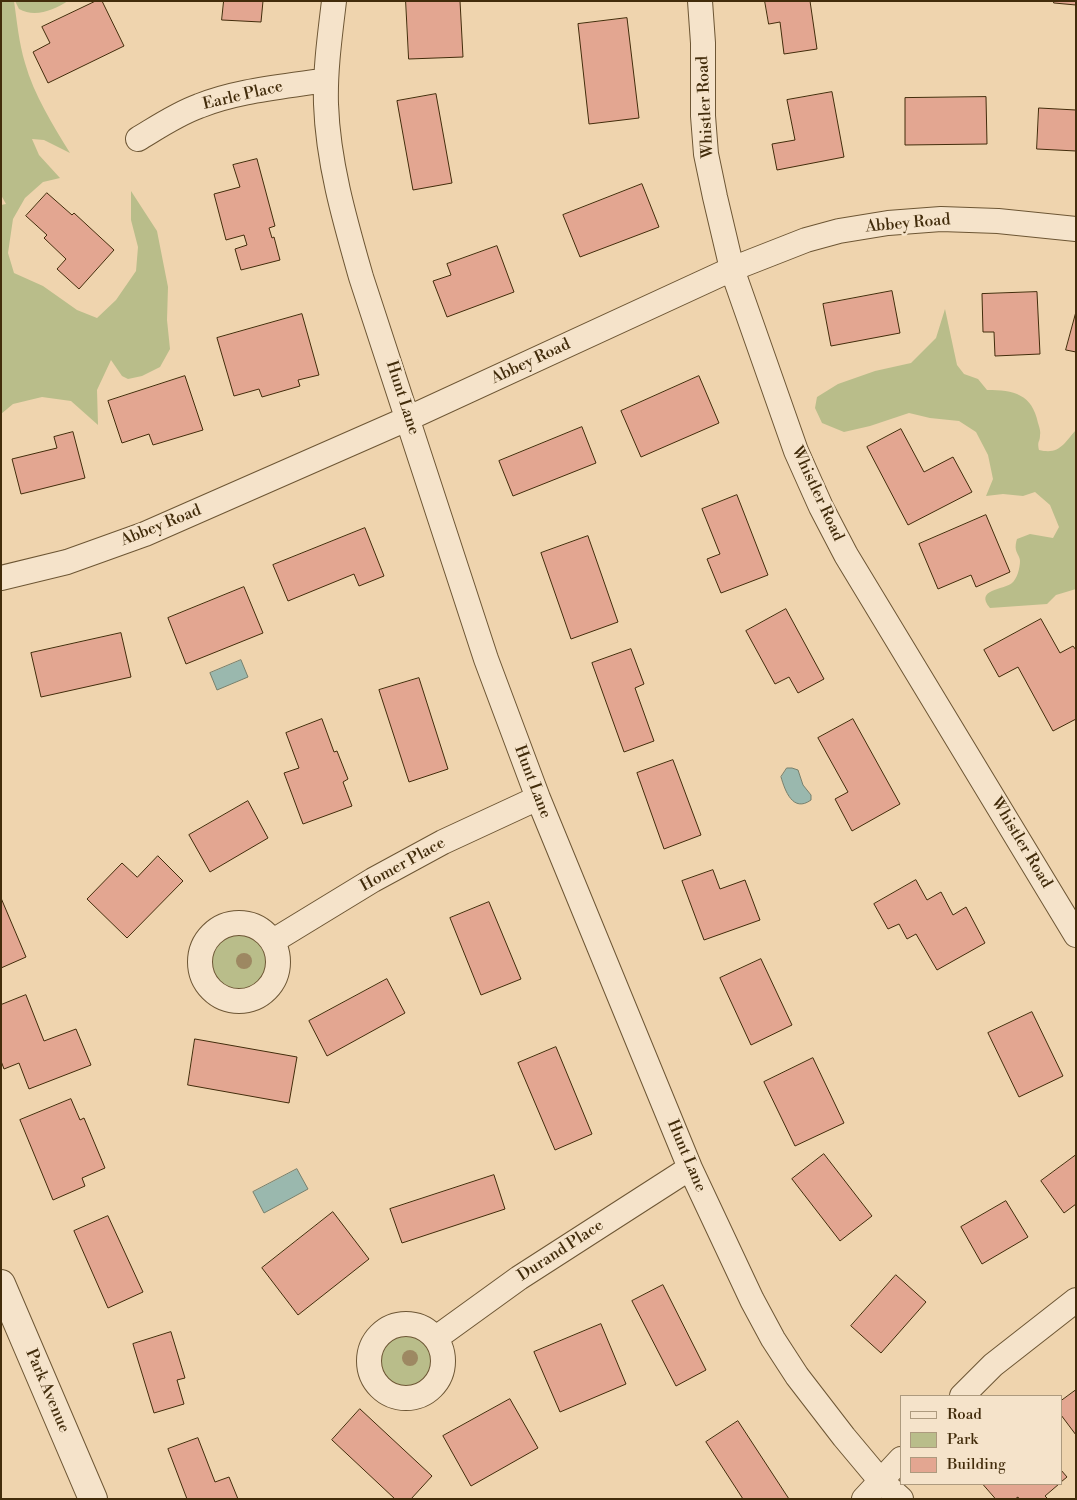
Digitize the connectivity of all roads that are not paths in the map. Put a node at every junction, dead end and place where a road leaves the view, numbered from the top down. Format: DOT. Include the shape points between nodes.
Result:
graph roads {
  1 [pos="334,1"];
  2 [pos="700,1"];
  3 [pos="326,80"];
  4 [pos="138,139"];
  5 [pos="1076,229"];
  6 [pos="732,269"];
  7 [pos="409,418"];
  8 [pos="1,578"];
  9 [pos="538,798"];
  10 [pos="1076,935"];
  11 [pos="273,941"];
  12 [pos="690,1168"];
  13 [pos="1,1284"];
  14 [pos="1076,1300"];
  15 [pos="436,1338"];
  16 [pos="963,1395"];
  17 [pos="900,1460"];
  18 [pos="880,1480"];
  19 [pos="94,1499"];
  20 [pos="864,1499"];
  21 [pos="901,1499"];
  1 -- 3 [label="street, Hunt Lane"];
  2 -- 6 [label="street, Whistler Road" via="704,136"];
  3 -- 4 [label="street, Earle Place" via="200,105"];
  3 -- 7 [label="street, Hunt Lane" via="331,156 348,230"];
  5 -- 6 [label="street, Abbey Road" via="998,221 941,219 888,222 806,240"];
  6 -- 7 [label="street, Abbey Road"];
  6 -- 10 [label="street, Whistler Road" via="787,426 821,507 846,555"];
  7 -- 8 [label="street, Abbey Road" via="146,534 67,562"];
  7 -- 9 [label="street, Hunt Lane" via="486,659"];
  9 -- 11 [label="street, Homer Place" via="373,880"];
  9 -- 12 [label="street, Hunt Lane"];
  12 -- 15 [label="street, Durand Place" via="519,1278"];
  12 -- 18 [label="street, Hunt Lane" via="773,1338 797,1376"];
  13 -- 19 [label="street, Park Avenue"];
  14 -- 16 [label="street" via="993,1365"];
  17 -- 18 [label="street"];
  18 -- 20 [label="street"];
  18 -- 21 [label="street, Hunt Lane"];
}
